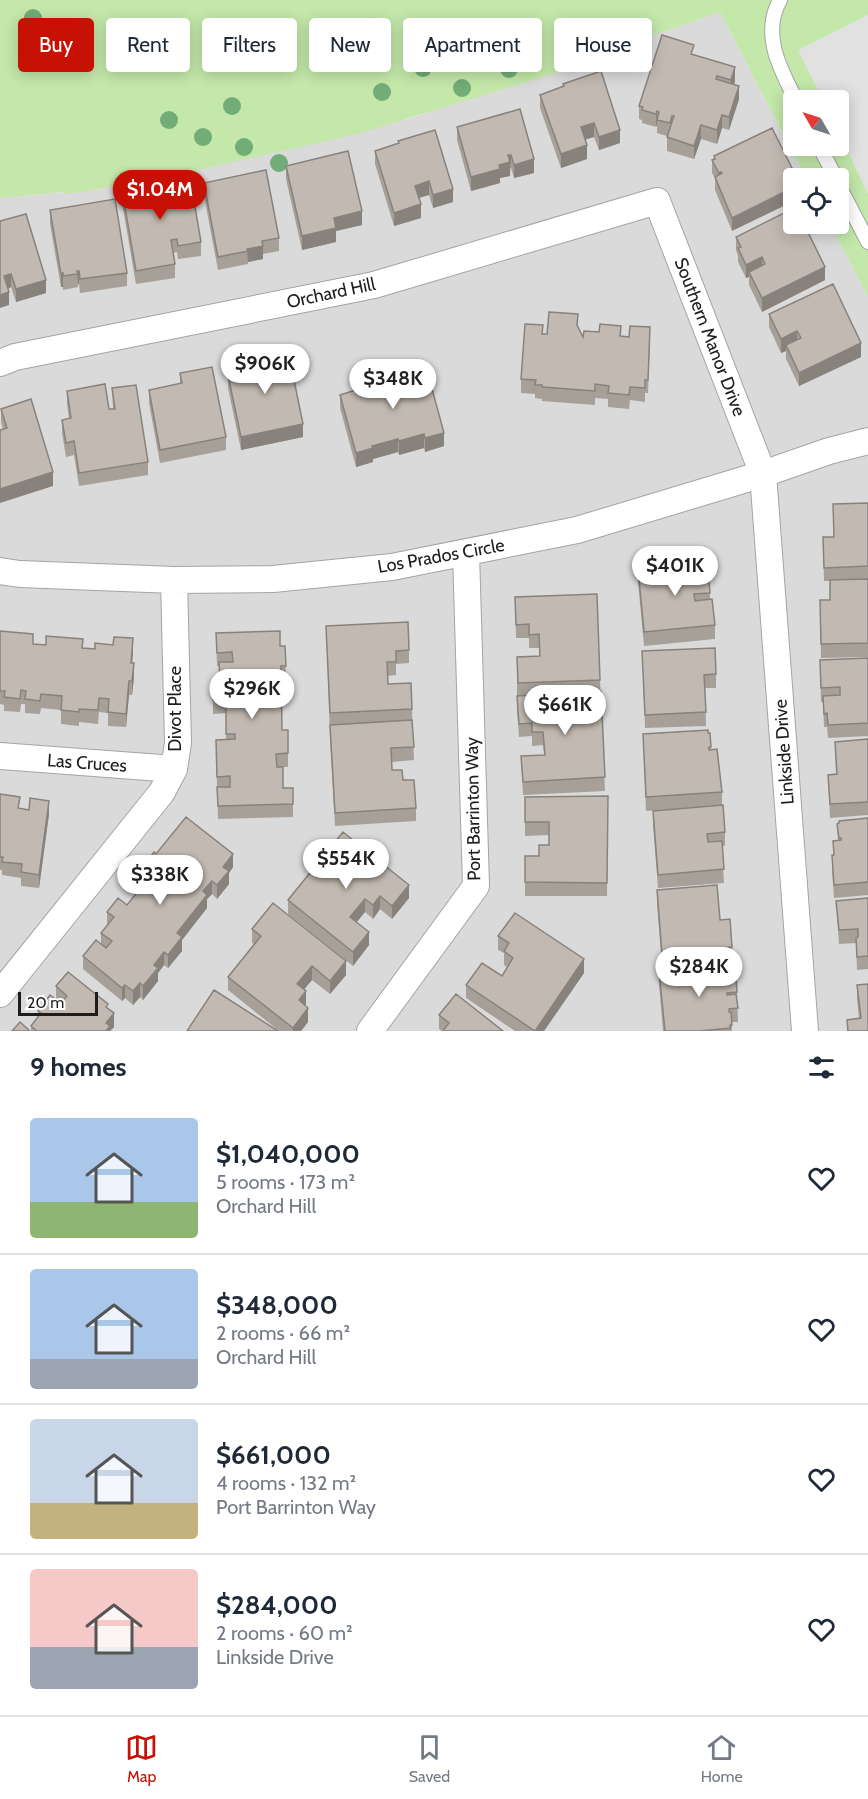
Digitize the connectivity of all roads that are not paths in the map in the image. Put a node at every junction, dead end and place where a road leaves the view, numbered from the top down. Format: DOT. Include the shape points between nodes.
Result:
graph roads {
  1 [pos="780,0"];
  2 [pos="791,90"];
  3 [pos="657,201"];
  4 [pos="849,206"];
  5 [pos="868,243"];
  6 [pos="0,363"];
  7 [pos="868,441"];
  8 [pos="763,474"];
  9 [pos="466,553"];
  10 [pos="0,571"];
  11 [pos="174,580"];
  12 [pos="0,756"];
  13 [pos="174,769"];
  14 [pos="0,994"];
  15 [pos="370,1031"];
  16 [pos="805,1031"];
  1 -- 2 [label="lane" via="771,34 780,69"];
  3 -- 6 [label="street, Orchard Hill" via="374,285"];
  3 -- 8 [label="street, Southern Manor Drive"];
  4 -- 5 [label="lane"];
  7 -- 8 [label="street, Los Prados Circle"];
  8 -- 9 [label="street, Los Prados Circle" via="577,530"];
  8 -- 16 [label="street, Linkside Drive"];
  9 -- 11 [label="street, Los Prados Circle" via="392,567 273,579"];
  9 -- 15 [label="street, Port Barrinton Way" via="476,886"];
  10 -- 11 [label="street, Los Prados Circle"];
  11 -- 13 [label="street, Divot Place" via="178,743"];
  12 -- 13 [label="street, Las Cruces"];
  13 -- 14 [label="street, Divot Place" via="162,792"];
}
